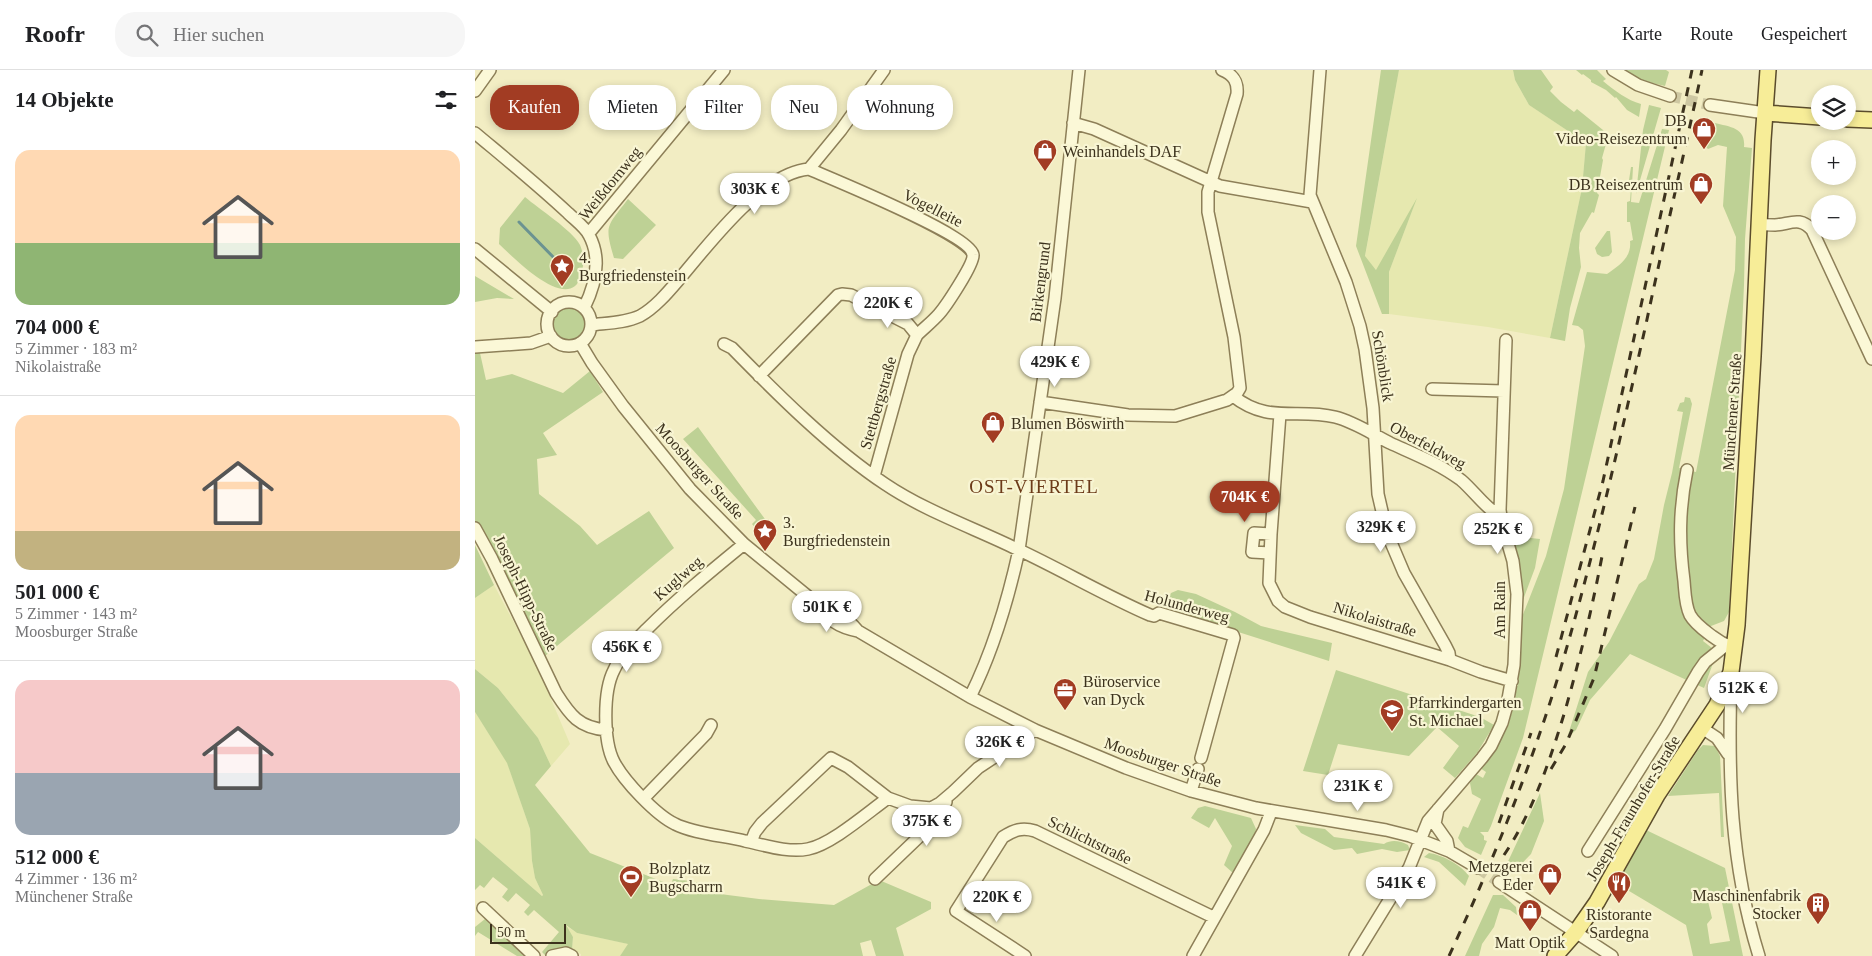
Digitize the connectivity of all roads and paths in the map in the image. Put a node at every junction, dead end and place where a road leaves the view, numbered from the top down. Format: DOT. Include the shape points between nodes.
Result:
graph roads {
  1 [pos="490,70"];
  2 [pos="724,70"];
  3 [pos="884,70"];
  4 [pos="1079,70"];
  5 [pos="1222,70"];
  6 [pos="1320,70"];
  7 [pos="1613,70"];
  8 [pos="1768,70"];
  9 [pos="475,91"];
  10 [pos="1670,96"];
  11 [pos="1710,105"];
  12 [pos="1765,113"];
  13 [pos="1811,116"];
  14 [pos="1856,119"];
  15 [pos="1872,120"];
  16 [pos="1073,123"];
  17 [pos="475,133"];
  18 [pos="809,169"];
  19 [pos="1211,183"];
  20 [pos="1312,202"];
  21 [pos="1759,224"];
  22 [pos="589,233"];
  23 [pos="475,249"];
  24 [pos="584,308"];
  25 [pos="552,312"];
  26 [pos="591,325"];
  27 [pos="917,335"];
  28 [pos="551,336"];
  29 [pos="1506,340"];
  30 [pos="580,343"];
  31 [pos="724,344"];
  32 [pos="475,347"];
  33 [pos="1872,359"];
  34 [pos="759,376"];
  35 [pos="1432,389"];
  36 [pos="1504,391"];
  37 [pos="1233,396"];
  38 [pos="1040,402"];
  39 [pos="1281,414"];
  40 [pos="1375,435"];
  41 [pos="1687,470"];
  42 [pos="874,476"];
  43 [pos="1500,516"];
  44 [pos="475,528"];
  45 [pos="1271,534"];
  46 [pos="744,544"];
  47 [pos="1019,550"];
  48 [pos="1270,553"];
  49 [pos="1730,646"];
  50 [pos="1449,660"];
  51 [pos="1731,672"];
  52 [pos="1512,680"];
  53 [pos="969,697"];
  54 [pos="711,725"];
  55 [pos="1702,728"];
  56 [pos="607,730"];
  57 [pos="1035,730"];
  58 [pos="1729,756"];
  59 [pos="1191,791"];
  60 [pos="953,792"];
  61 [pos="644,798"];
  62 [pos="888,798"];
  63 [pos="1438,807"];
  64 [pos="1271,812"];
  65 [pos="1421,839"];
  66 [pos="751,842"];
  67 [pos="1449,851"];
  68 [pos="1588,851"];
  69 [pos="1478,868"];
  70 [pos="875,879"];
  71 [pos="1499,882"];
  72 [pos="483,908"];
  73 [pos="1213,917"];
  74 [pos="1576,932"];
  75 [pos="534,956"];
  76 [pos="552,956"];
  77 [pos="572,956"];
  78 [pos="1025,956"];
  79 [pos="1193,956"];
  80 [pos="1355,956"];
  81 [pos="1555,956"];
  82 [pos="1612,956"];
  83 [pos="1759,956"];
  1 -- 9 [label="street"];
  2 -- 22 [label="street, Weißdornweg"];
  3 -- 18 [label="street"];
  4 -- 16 [label="street, Birkengrund"];
  5 -- 19 [label="street" via="1236,80 1237,94"];
  6 -- 20 [label="street, Schönblick"];
  7 -- 10 [label="street" via="1638,85"];
  8 -- 12 [label="main road, Münchener Straße"];
  11 -- 12 [label="street"];
  12 -- 13 [label="main road"];
  12 -- 21 [label="main road, Münchener Straße"];
  14 -- 15 [label="main road"];
  16 -- 19 [label="street" via="1094,129"];
  16 -- 38 [label="street, Birkengrund" via="1059,264"];
  17 -- 22 [label="street"];
  18 -- 26 [label="street" via="775,182 746,204 650,309 626,321"];
  18 -- 27 [label="street, Vogelleite" via="920,218 971,249 973,258 957,288 941,312"];
  19 -- 20 [label="street"];
  19 -- 37 [label="street" via="1208,216 1241,382"];
  20 -- 40 [label="street, Schönblick" via="1347,282 1360,326"];
  21 -- 33 [label="street" via="1797,221 1812,230"];
  21 -- 49 [label="main road, Münchener Straße" via="1753,356"];
  22 -- 24 [label="street, Weißdornweg" via="597,265"];
  23 -- 25 [label="street"];
  24 -- 25 [label="street" via="567,303"];
  24 -- 26 [label="street"];
  25 -- 28 [label="street" via="548,323"];
  26 -- 30 [label="street" via="590,332"];
  27 -- 34 [label="street" via="908,324 851,295 842,294 835,297"];
  27 -- 42 [label="street, Stettbergstraße" via="908,354"];
  28 -- 30 [label="street" via="564,345"];
  28 -- 32 [label="street" via="531,343"];
  29 -- 36 [label="street, Am Rain"];
  30 -- 46 [label="street, Moosburger Straße" via="606,385 655,449"];
  31 -- 34 [label="street, Stettbergstraße"];
  34 -- 42 [label="street, Stettbergstraße" via="847,456"];
  35 -- 36 [label="street"];
  36 -- 43 [label="street, Am Rain"];
  37 -- 38 [label="street" via="1175,416 1158,417"];
  37 -- 39 [label="street, Oberfeldweg" via="1251,408"];
  38 -- 47 [label="street, Birkengrund"];
  39 -- 40 [label="street, Oberfeldweg" via="1333,417"];
  39 -- 45 [label="street, Nikolaistraße"];
  40 -- 43 [label="street, Oberfeldweg" via="1446,470"];
  40 -- 50 [label="street, Schönblick" via="1378,494 1387,533 1407,578 1449,653"];
  41 -- 49 [label="street" via="1679,533 1687,608 1701,628"];
  42 -- 47 [label="street, Stettbergstraße" via="903,495"];
  43 -- 52 [label="street, Am Rain" via="1517,584"];
  44 -- 56 [label="street, Joseph-Hipp-Straße" via="566,709 584,725"];
  45 -- 48 [label="street, Nikolaistraße"];
  45 -- 48 [label="street" via="1254,533 1252,552"];
  46 -- 53 [label="street, Moosburger Straße" via="838,624 858,631"];
  46 -- 56 [label="street, Kuglweg" via="662,614 620,659 609,682"];
  47 -- 53 [label="street, Birkengrund" via="997,632"];
  47 -- 59 [label="street, Holunderweg" via="1150,615 1159,613 1233,635"];
  48 -- 50 [label="street, Nikolaistraße" via="1269,583 1285,607"];
  49 -- 51 [label="main road, Münchener Straße"];
  49 -- 68 [label="street" via="1705,662 1698,672"];
  50 -- 52 [label="street, Nikolaistraße"];
  51 -- 55 [label="main road, Joseph-Fraunhofer-Straße" via="1721,698"];
  51 -- 58 [label="street, Münchener Straße"];
  52 -- 63 [label="street, Am Rain" via="1502,723 1491,746"];
  53 -- 57 [label="street, Moosburger Straße"];
  54 -- 61 [label="street"];
  55 -- 58 [label="street" via="1721,742"];
  55 -- 74 [label="main road, Joseph-Fraunhofer-Straße" via="1657,795 1597,902"];
  56 -- 61 [label="street, Kuglweg" via="614,762"];
  57 -- 59 [label="street, Moosburger Straße"];
  57 -- 60 [label="street" via="978,768"];
  58 -- 83 [label="street, Münchener Straße" via="1738,872"];
  59 -- 64 [label="street, Moosburger Straße"];
  60 -- 62 [label="street" via="931,808 910,806"];
  60 -- 70 [label="street" via="924,832"];
  61 -- 66 [label="street, Kuglweg" via="676,825"];
  62 -- 66 [label="street" via="817,847 796,850"];
  62 -- 66 [label="street" via="831,758 762,823"];
  63 -- 65 [label="street, Am Rain"];
  63 -- 67 [label="street" via="1435,824 1447,841"];
  64 -- 65 [label="street, Moosburger Straße" via="1386,830"];
  64 -- 73 [label="street" via="1264,830"];
  65 -- 67 [label="street, Moosburger Straße"];
  65 -- 80 [label="street, Am Rain" via="1404,878"];
  67 -- 69 [label="street, Moosburger Straße"];
  71 -- 74 [label="street"];
  72 -- 75 [label="street"];
  73 -- 78 [label="street, Schlichtstraße" via="1028,829 1011,832 1003,837 956,911"];
  73 -- 79 [label="street"];
  74 -- 81 [label="main road, Joseph-Fraunhofer-Straße"];
  74 -- 82 [label="street"];
  76 -- 77 [label="street" via="566,953"];
}
